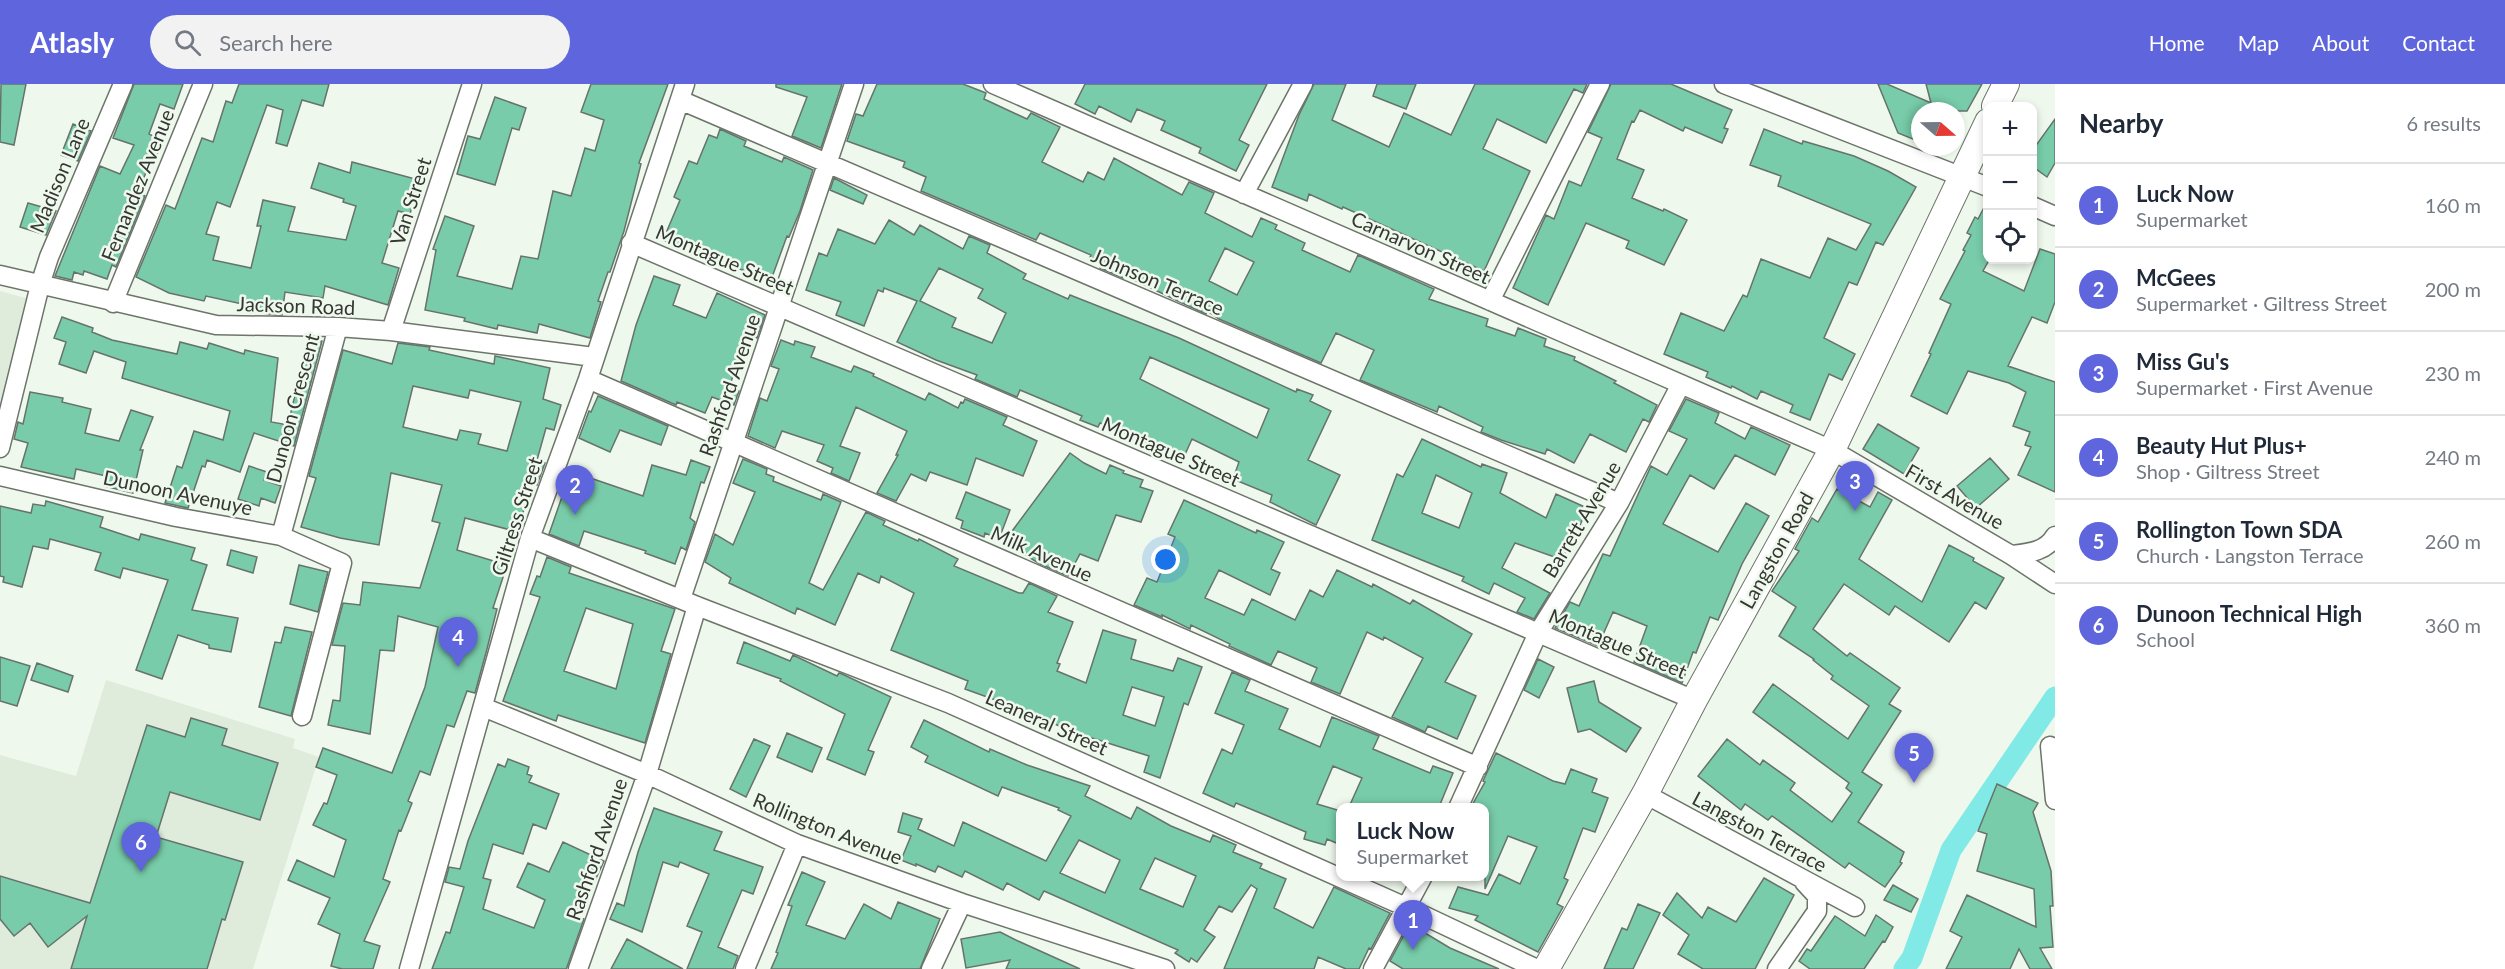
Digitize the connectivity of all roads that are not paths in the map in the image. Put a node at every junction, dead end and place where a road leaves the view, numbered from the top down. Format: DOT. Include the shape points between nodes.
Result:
graph roads {
  1 [pos="123,84"];
  2 [pos="203,84"];
  3 [pos="472,84"];
  4 [pos="854,84"];
  5 [pos="993,84"];
  6 [pos="1303,84"];
  7 [pos="1600,84"];
  8 [pos="2006,84"];
  9 [pos="1728,85"];
  10 [pos="683,92"];
  11 [pos="1997,102"];
  12 [pos="1983,132"];
  13 [pos="827,163"];
  14 [pos="1961,175"];
  15 [pos="1983,185"];
  16 [pos="1244,194"];
  17 [pos="2037,208"];
  18 [pos="2055,216"];
  19 [pos="631,243"];
  20 [pos="0,275"];
  21 [pos="40,285"];
  22 [pos="1490,301"];
  23 [pos="112,303"];
  24 [pos="779,307"];
  25 [pos="338,327"];
  26 [pos="391,331"];
  27 [pos="594,357"];
  28 [pos="588,379"];
  29 [pos="1681,384"];
  30 [pos="733,443"];
  31 [pos="0,448"];
  32 [pos="1832,450"];
  33 [pos="0,476"];
  34 [pos="1619,503"];
  35 [pos="281,536"];
  36 [pos="2055,536"];
  37 [pos="530,538"];
  38 [pos="2011,555"];
  39 [pos="2055,584"];
  40 [pos="689,602"];
  41 [pos="1538,633"];
  42 [pos="1694,700"];
  43 [pos="483,707"];
  44 [pos="302,716"];
  45 [pos="2050,746"];
  46 [pos="1478,767"];
  47 [pos="647,774"];
  48 [pos="1645,794"];
  49 [pos="2055,800"];
  50 [pos="1460,803"];
  51 [pos="796,844"];
  52 [pos="1336,876"];
  53 [pos="1798,876"];
  54 [pos="1347,881"];
  55 [pos="1422,881"];
  56 [pos="962,903"];
  57 [pos="1855,907"];
  58 [pos="1408,908"];
  59 [pos="1162,968"];
  60 [pos="409,969"];
  61 [pos="578,969"];
  62 [pos="746,969"];
  63 [pos="931,969"];
  64 [pos="1373,969"];
  65 [pos="1537,969"];
  66 [pos="1546,969"];
  67 [pos="1778,969"];
  1 -- 21 [label="street, Madison Lane"];
  2 -- 23 [label="street, Fernandez Avenue"];
  3 -- 26 [label="street, Van Street"];
  4 -- 13 [label="street, Rashford Avenue"];
  5 -- 16 [label="street, Carnarvon Street"];
  6 -- 16 [label="street"];
  7 -- 22 [label="street"];
  8 -- 11 [label="street"];
  9 -- 14 [label="street"];
  10 -- 13 [label="street, Johnson Terrace"];
  10 -- 19 [label="street, Giltress Street"];
  12 -- 14 [label="street, Langston Road"];
  13 -- 24 [label="street, Rashford Avenue"];
  13 -- 34 [label="street, Johnson Terrace"];
  14 -- 15 [label="street"];
  14 -- 32 [label="street, Langston Road"];
  16 -- 22 [label="street, Carnarvon Street"];
  17 -- 18 [label="street"];
  19 -- 24 [label="street, Montague Street"];
  19 -- 27 [label="street, Giltress Street"];
  20 -- 21 [label="street, Jackson Road"];
  21 -- 23 [label="street, Jackson Road"];
  21 -- 31 [label="street, Madison Lane"];
  22 -- 29 [label="street, Carnarvon Street"];
  23 -- 25 [label="street, Jackson Road" via="216,325"];
  24 -- 30 [label="street, Rashford Avenue"];
  24 -- 41 [label="street, Montague Street"];
  25 -- 26 [label="street, Jackson Road"];
  25 -- 35 [label="street, Dunoon Crescent"];
  26 -- 27 [label="street, Jackson Road"];
  27 -- 28 [label="street, Giltress Street"];
  28 -- 30 [label="street, Milk Avenue"];
  28 -- 37 [label="street, Giltress Street"];
  29 -- 32 [label="street, Carnarvon Street"];
  29 -- 34 [label="street, Barrett Avenue"];
  30 -- 40 [label="street, Rashford Avenue"];
  30 -- 46 [label="street, Milk Avenue"];
  32 -- 38 [label="street, First Avenue"];
  32 -- 42 [label="street, Langston Road"];
  33 -- 35 [label="street, Dunoon Avenuye" via="176,517"];
  34 -- 41 [label="street, Barrett Avenue"];
  35 -- 44 [label="street, Dunoon Avenuye" via="342,563"];
  36 -- 38 [label="street" via="2035,553"];
  37 -- 40 [label="street, Leaneral Street"];
  37 -- 43 [label="street, Giltress Street"];
  38 -- 39 [label="street, First Avenue"];
  40 -- 47 [label="street, Rashford Avenue"];
  40 -- 52 [label="street, Leaneral Street" via="948,703"];
  41 -- 42 [label="street, Montague Street"];
  41 -- 46 [label="street, Barrett Avenue"];
  42 -- 48 [label="street, Langston Road"];
  43 -- 47 [label="street, Rollington Avenue"];
  43 -- 60 [label="street, Giltress Street"];
  45 -- 49 [label="street"];
  46 -- 50 [label="street, Barrett Avenue"];
  47 -- 51 [label="street, Rollington Avenue"];
  47 -- 61 [label="street, Rashford Avenue"];
  48 -- 53 [label="street, Langston Terrace"];
  48 -- 66 [label="street, Langston Road"];
  51 -- 56 [label="street, Rollington Avenue"];
  51 -- 62 [label="street"];
  53 -- 57 [label="street, Langston Terrace"];
  53 -- 67 [label="street" via="1817,896 1817,911"];
  54 -- 58 [label="street, Leaneral Street"];
  55 -- 58 [label="street"];
  56 -- 59 [label="street, Rollington Avenue"];
  56 -- 63 [label="street"];
  58 -- 64 [label="street"];
  58 -- 65 [label="street, Leaneral Street"];
}
